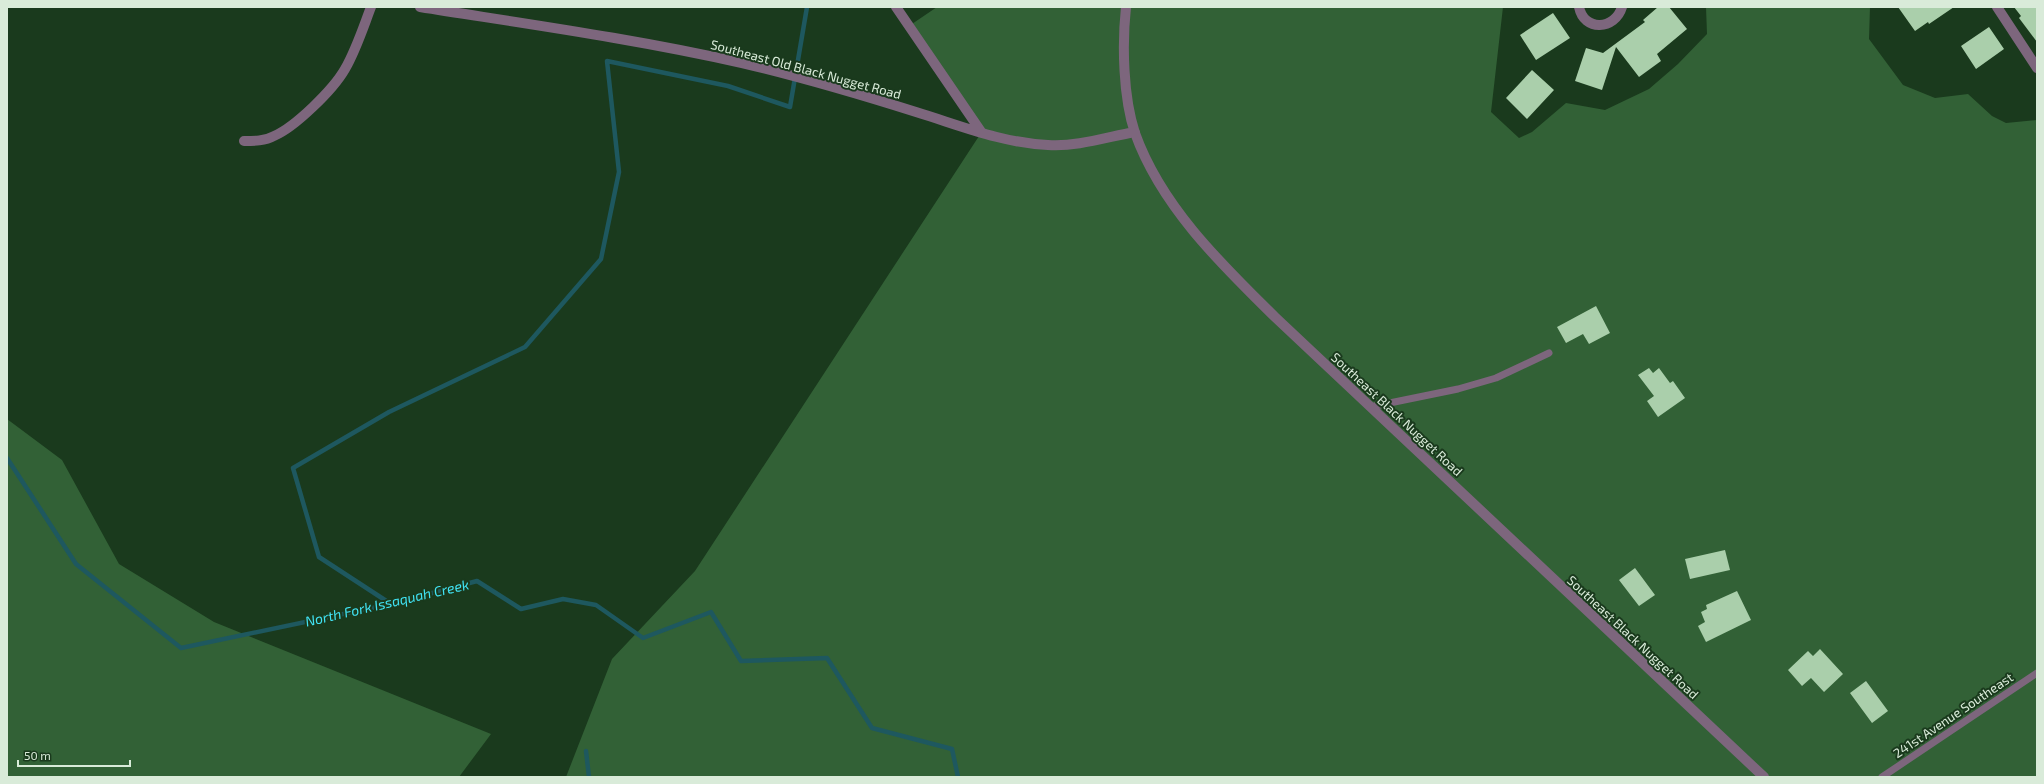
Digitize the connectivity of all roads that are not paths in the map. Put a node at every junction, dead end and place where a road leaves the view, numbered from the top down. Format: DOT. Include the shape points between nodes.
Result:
graph roads {
  1 [pos="371,7"];
  2 [pos="420,7"];
  3 [pos="896,7"];
  4 [pos="1126,7"];
  5 [pos="1579,7"];
  6 [pos="1622,7"];
  7 [pos="1997,7"];
  8 [pos="2037,68"];
  9 [pos="1135,132"];
  10 [pos="982,133"];
  11 [pos="244,141"];
  12 [pos="1549,353"];
  13 [pos="1370,407"];
  14 [pos="2037,673"];
  15 [pos="1764,777"];
  16 [pos="1882,777"];
  1 -- 11 [label="street" via="344,71 328,90 288,129 274,137"];
  2 -- 10 [label="street, Southeast Old Black Nugget Road" via="606,36 742,63"];
  3 -- 10 [label="street"];
  4 -- 9 [label="street, Southeast Black Nugget Road" via="1123,38 1125,68"];
  5 -- 6 [label="street" via="1583,17 1589,22 1602,26 1615,20"];
  7 -- 8 [label="street"];
  9 -- 10 [label="street, Southeast Old Black Nugget Road" via="1080,143 1049,145 1016,142"];
  9 -- 13 [label="street, Southeast Black Nugget Road" via="1163,189 1190,226 1247,289"];
  12 -- 13 [label="lane" via="1518,369 1488,380 1458,389"];
  13 -- 15 [label="street, Southeast Black Nugget Road"];
  14 -- 16 [label="lane, 241st Avenue Southeast"];
}
